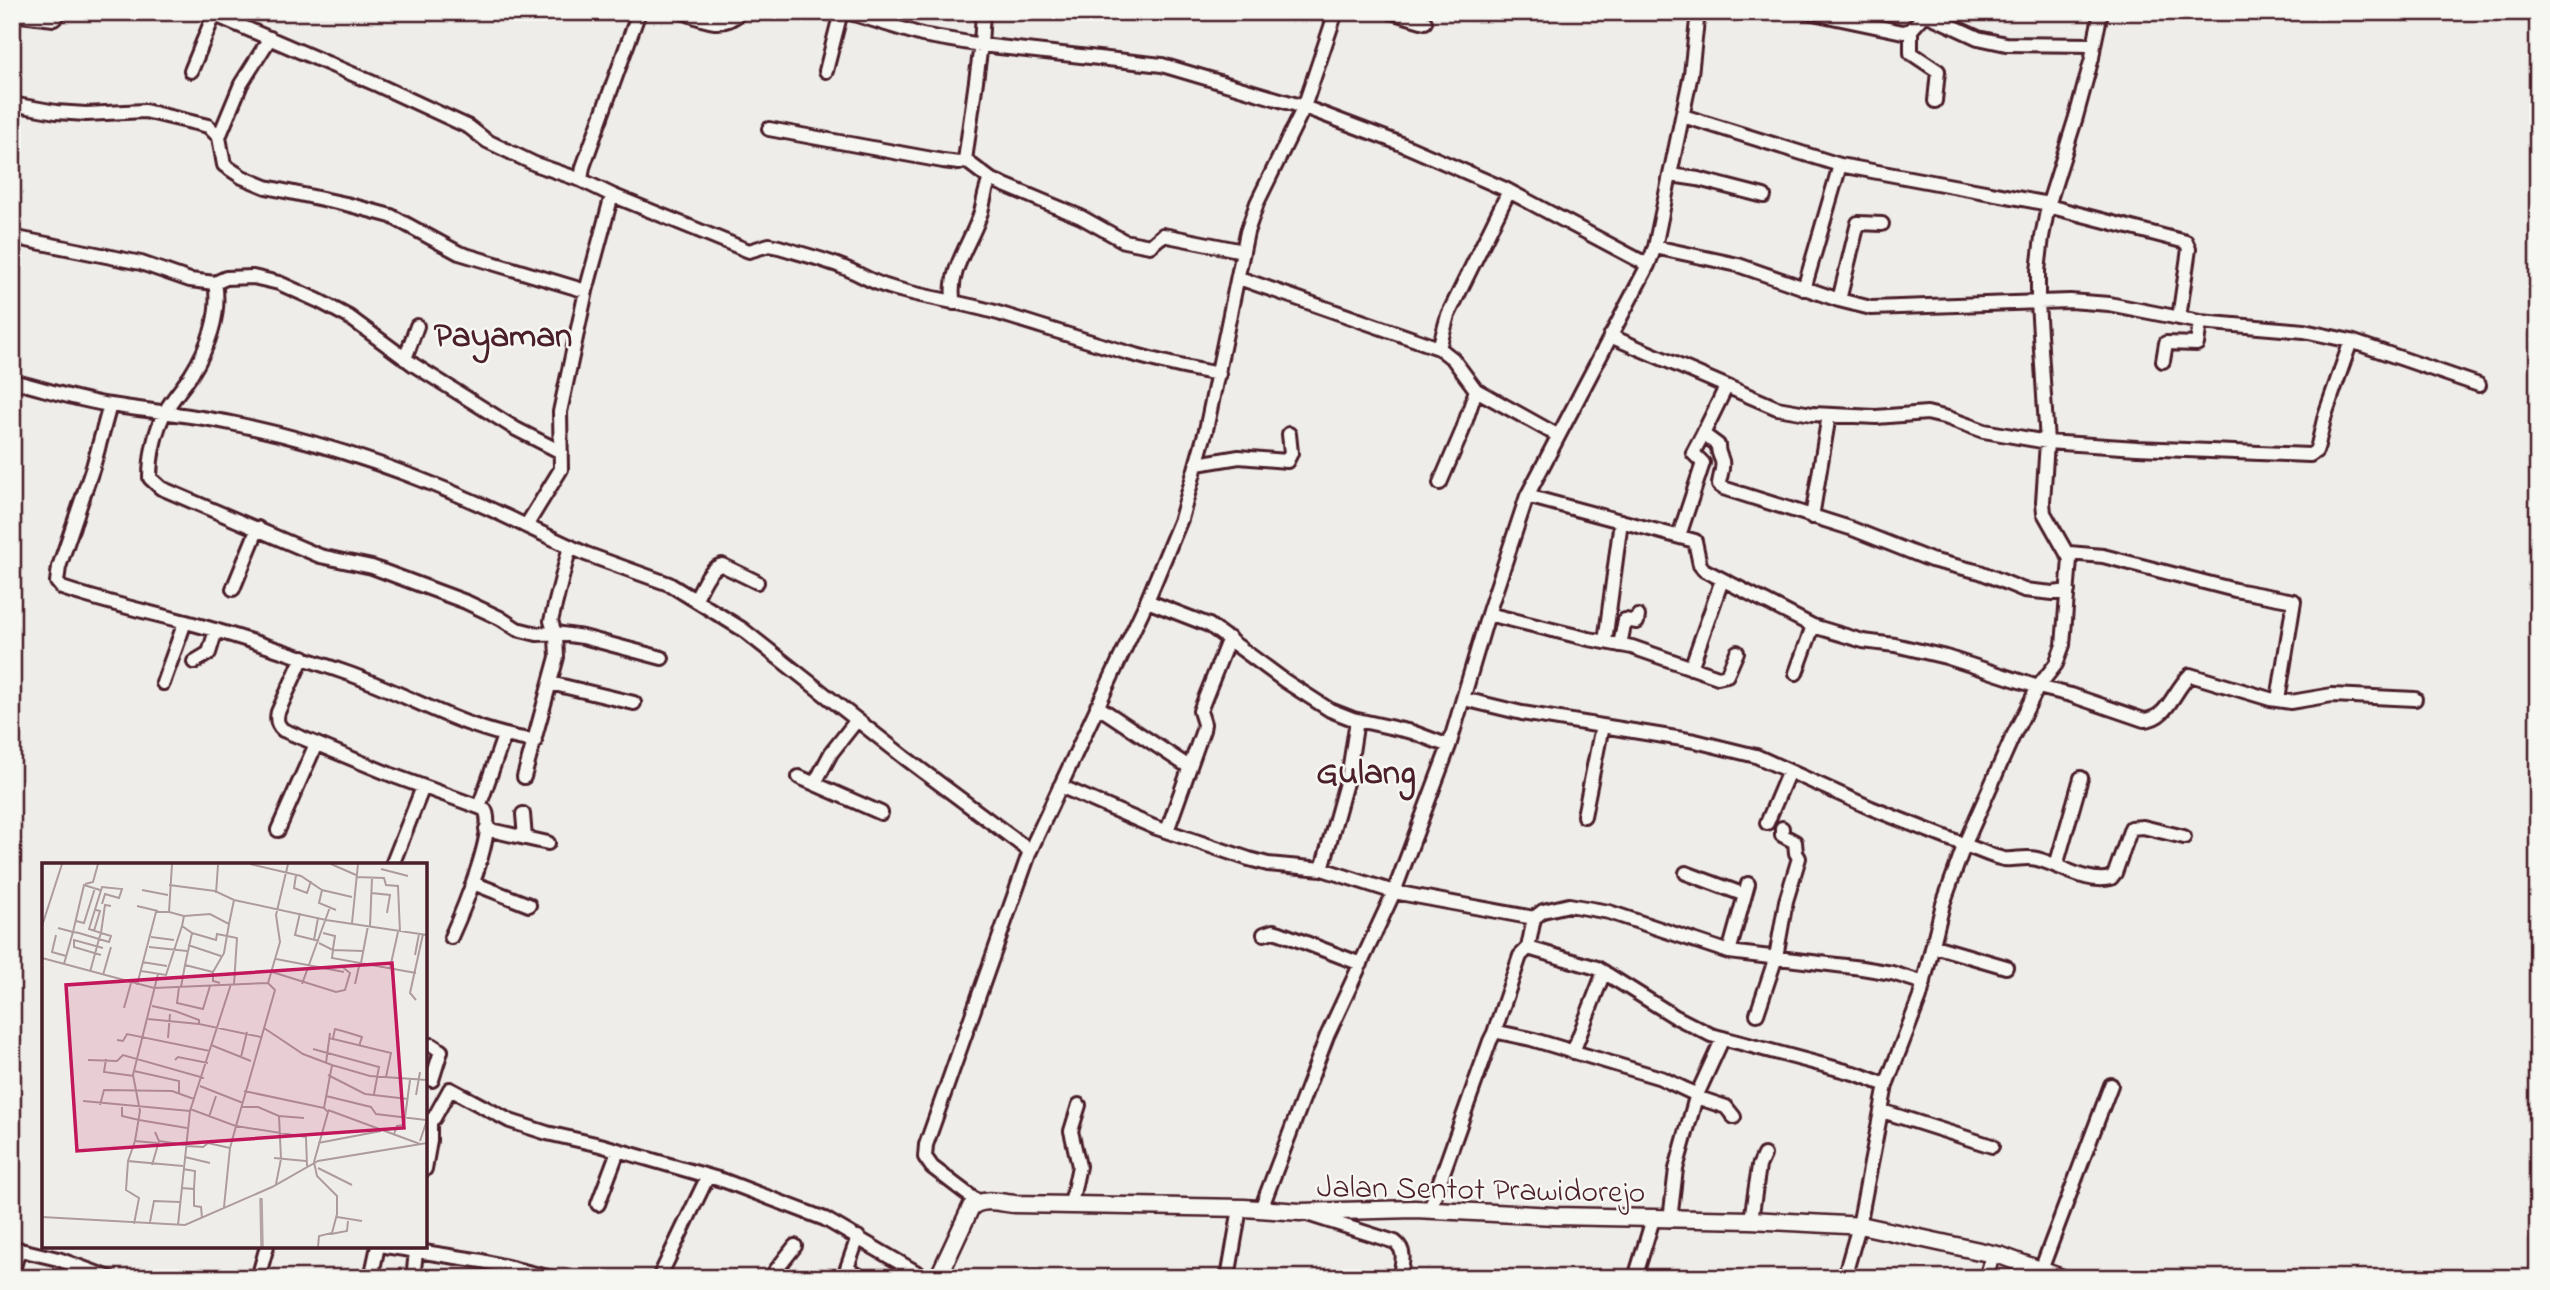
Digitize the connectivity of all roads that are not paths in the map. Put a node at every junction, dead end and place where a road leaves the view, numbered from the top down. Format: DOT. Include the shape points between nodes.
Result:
graph roads {
  1 [pos="61,12"];
  2 [pos="639,12"];
  3 [pos="683,12"];
  4 [pos="740,12"];
  5 [pos="841,12"];
  6 [pos="847,12"];
  7 [pos="984,12"];
  8 [pos="1336,12"];
  9 [pos="1391,12"];
  10 [pos="1698,12"];
  11 [pos="1808,12"];
  12 [pos="2101,12"];
  13 [pos="211,13"];
  14 [pos="1926,13"];
  15 [pos="12,14"];
  16 [pos="1424,22"];
  17 [pos="1911,30"];
  18 [pos="270,38"];
  19 [pos="981,45"];
  20 [pos="2094,45"];
  21 [pos="191,71"];
  22 [pos="826,71"];
  23 [pos="1935,101"];
  24 [pos="12,104"];
  25 [pos="1304,107"];
  26 [pos="1683,116"];
  27 [pos="769,129"];
  28 [pos="219,137"];
  29 [pos="965,160"];
  30 [pos="1840,165"];
  31 [pos="1671,175"];
  32 [pos="990,179"];
  33 [pos="581,180"];
  34 [pos="1508,191"];
  35 [pos="612,195"];
  36 [pos="1764,196"];
  37 [pos="2049,205"];
  38 [pos="1882,224"];
  39 [pos="12,237"];
  40 [pos="1655,247"];
  41 [pos="1242,251"];
  42 [pos="1648,265"];
  43 [pos="1239,278"];
  44 [pos="215,284"];
  45 [pos="1804,289"];
  46 [pos="586,291"];
  47 [pos="1839,300"];
  48 [pos="954,303"];
  49 [pos="2038,303"];
  50 [pos="2179,318"];
  51 [pos="2200,322"];
  52 [pos="417,326"];
  53 [pos="1610,336"];
  54 [pos="2351,341"];
  55 [pos="1438,348"];
  56 [pos="405,359"];
  57 [pos="2163,361"];
  58 [pos="1219,374"];
  59 [pos="12,380"];
  60 [pos="2479,385"];
  61 [pos="1726,387"];
  62 [pos="1476,390"];
  63 [pos="110,405"];
  64 [pos="166,411"];
  65 [pos="1829,415"];
  66 [pos="1703,434"];
  67 [pos="1289,435"];
  68 [pos="1557,435"];
  69 [pos="2047,442"];
  70 [pos="561,452"];
  71 [pos="1197,464"];
  72 [pos="1440,484"];
  73 [pos="1527,496"];
  74 [pos="1812,517"];
  75 [pos="1621,521"];
  76 [pos="526,526"];
  77 [pos="258,528"];
  78 [pos="1679,536"];
  79 [pos="570,546"];
  80 [pos="2069,553"];
  81 [pos="1722,580"];
  82 [pos="757,582"];
  83 [pos="233,589"];
  84 [pos="2068,591"];
  85 [pos="695,600"];
  86 [pos="1147,601"];
  87 [pos="1488,614"];
  88 [pos="1638,616"];
  89 [pos="185,622"];
  90 [pos="1813,626"];
  91 [pos="216,631"];
  92 [pos="555,633"];
  93 [pos="1229,638"];
  94 [pos="1605,642"];
  95 [pos="1620,645"];
  96 [pos="1737,652"];
  97 [pos="303,657"];
  98 [pos="662,658"];
  99 [pos="194,662"];
  100 [pos="1691,668"];
  101 [pos="1796,673"];
  102 [pos="163,683"];
  103 [pos="551,683"];
  104 [pos="2038,687"];
  105 [pos="1464,699"];
  106 [pos="2416,699"];
  107 [pos="2278,700"];
  108 [pos="634,703"];
  109 [pos="1097,706"];
  110 [pos="857,720"];
  111 [pos="1357,720"];
  112 [pos="1602,726"];
  113 [pos="504,736"];
  114 [pos="535,741"];
  115 [pos="316,744"];
  116 [pos="1449,746"];
  117 [pos="1189,766"];
  118 [pos="1789,771"];
  119 [pos="524,777"];
  120 [pos="799,777"];
  121 [pos="2081,778"];
  122 [pos="815,783"];
  123 [pos="1060,786"];
  124 [pos="423,787"];
  125 [pos="479,807"];
  126 [pos="881,813"];
  127 [pos="523,814"];
  128 [pos="1584,816"];
  129 [pos="1767,822"];
  130 [pos="1782,828"];
  131 [pos="486,829"];
  132 [pos="278,830"];
  133 [pos="1167,831"];
  134 [pos="2184,837"];
  135 [pos="525,838"];
  136 [pos="548,843"];
  137 [pos="1964,846"];
  138 [pos="1030,851"];
  139 [pos="393,863"];
  140 [pos="2056,866"];
  141 [pos="1322,869"];
  142 [pos="1686,873"];
  143 [pos="473,883"];
  144 [pos="1394,892"];
  145 [pos="529,905"];
  146 [pos="1534,918"];
  147 [pos="1264,934"];
  148 [pos="451,937"];
  149 [pos="1934,946"];
  150 [pos="1528,948"];
  151 [pos="1729,952"];
  152 [pos="1776,957"];
  153 [pos="1361,964"];
  154 [pos="2006,967"];
  155 [pos="1604,972"];
  156 [pos="1924,983"];
  157 [pos="1757,1014"];
  158 [pos="1494,1033"];
  159 [pos="1723,1038"];
  160 [pos="432,1045"];
  161 [pos="1573,1052"];
  162 [pos="429,1078"];
  163 [pos="1886,1085"];
  164 [pos="2111,1085"];
  165 [pos="450,1089"];
  166 [pos="1696,1097"];
  167 [pos="1079,1105"];
  168 [pos="1882,1111"];
  169 [pos="1734,1117"];
  170 [pos="428,1120"];
  171 [pos="1992,1146"];
  172 [pos="618,1151"];
  173 [pos="1764,1155"];
  174 [pos="427,1158"];
  175 [pos="708,1176"];
  176 [pos="978,1202"];
  177 [pos="598,1204"];
  178 [pos="1071,1204"];
  179 [pos="1240,1208"];
  180 [pos="1261,1209"];
  181 [pos="1430,1209"];
  182 [pos="1300,1212"];
  183 [pos="1653,1219"];
  184 [pos="1670,1220"];
  185 [pos="1752,1220"];
  186 [pos="1858,1226"];
  187 [pos="858,1237"];
  188 [pos="795,1246"];
  189 [pos="16,1248"];
  190 [pos="266,1248"];
  191 [pos="377,1248"];
  192 [pos="395,1248"];
  193 [pos="416,1252"];
  194 [pos="1993,1254"];
  195 [pos="2042,1270"];
  196 [pos="12,1273"];
  197 [pos="855,1276"];
  198 [pos="110,1278"];
  199 [pos="258,1278"];
  200 [pos="371,1278"];
  201 [pos="413,1278"];
  202 [pos="552,1278"];
  203 [pos="659,1278"];
  204 [pos="770,1278"];
  205 [pos="926,1278"];
  206 [pos="938,1278"];
  207 [pos="1225,1278"];
  208 [pos="1399,1278"];
  209 [pos="1635,1278"];
  210 [pos="1844,1278"];
  211 [pos="1986,1278"];
  212 [pos="2062,1278"];
  1 -- 15 [label="street" via="54,19"];
  2 -- 33 [label="street"];
  3 -- 4 [label="street" via="717,23"];
  5 -- 22 [label="street"];
  6 -- 19 [label="street"];
  7 -- 19 [label="street"];
  8 -- 25 [label="street"];
  9 -- 16 [label="street"];
  10 -- 26 [label="street"];
  11 -- 17 [label="street"];
  12 -- 20 [label="street"];
  13 -- 18 [label="street"];
  13 -- 21 [label="street"];
  14 -- 17 [label="street"];
  14 -- 20 [label="street" via="1978,38 2006,44"];
  17 -- 23 [label="street" via="1911,53 1938,71"];
  18 -- 28 [label="street" via="241,83"];
  18 -- 33 [label="street" via="469,127 535,164"];
  19 -- 25 [label="street" via="1162,65"];
  19 -- 29 [label="street"];
  20 -- 37 [label="street"];
  24 -- 28 [label="street" via="86,114 145,111 208,126"];
  25 -- 34 [label="street"];
  25 -- 41 [label="street" via="1257,203"];
  26 -- 30 [label="street"];
  26 -- 31 [label="street"];
  27 -- 29 [label="street" via="943,161"];
  28 -- 46 [label="street" via="224,165 242,177 266,187 391,216 459,253"];
  29 -- 32 [label="street"];
  30 -- 37 [label="street"];
  30 -- 45 [label="street"];
  31 -- 36 [label="street"];
  31 -- 40 [label="street"];
  32 -- 41 [label="street" via="1139,245 1150,246 1163,235"];
  32 -- 48 [label="street" via="955,275"];
  33 -- 35 [label="street"];
  34 -- 42 [label="street"];
  34 -- 55 [label="street" via="1448,315"];
  35 -- 46 [label="street"];
  35 -- 48 [label="street" via="749,251 779,247 885,286"];
  37 -- 49 [label="street"];
  37 -- 50 [label="street" via="2186,242 2189,249"];
  38 -- 47 [label="street" via="1858,223"];
  39 -- 44 [label="street" via="141,263"];
  40 -- 42 [label="street"];
  40 -- 45 [label="street" via="1738,265"];
  41 -- 43 [label="street"];
  42 -- 53 [label="street"];
  43 -- 55 [label="street"];
  43 -- 58 [label="street"];
  44 -- 56 [label="street" via="226,278 253,278 279,284 349,317"];
  44 -- 64 [label="street" via="218,302 209,337"];
  45 -- 47 [label="street"];
  46 -- 70 [label="street" via="560,412"];
  47 -- 49 [label="street" via="1871,308"];
  48 -- 58 [label="street" via="1178,367"];
  49 -- 50 [label="street" via="2109,304"];
  49 -- 69 [label="street"];
  50 -- 51 [label="street"];
  51 -- 54 [label="street" via="2304,331"];
  51 -- 57 [label="street" via="2197,344 2166,343"];
  52 -- 56 [label="street"];
  53 -- 61 [label="street"];
  53 -- 68 [label="street"];
  54 -- 60 [label="street"];
  54 -- 69 [label="street" via="2316,451 2310,455"];
  55 -- 62 [label="street" via="1453,359"];
  56 -- 70 [label="street"];
  58 -- 71 [label="street"];
  59 -- 63 [label="street"];
  61 -- 65 [label="street" via="1777,408"];
  61 -- 66 [label="street"];
  62 -- 68 [label="street"];
  62 -- 72 [label="street"];
  63 -- 64 [label="street"];
  63 -- 89 [label="street" via="57,582 62,588 108,603"];
  64 -- 76 [label="street" via="309,442 392,468"];
  64 -- 77 [label="street" via="150,478 161,488"];
  65 -- 69 [label="street" via="1927,414 1984,431"];
  65 -- 74 [label="street"];
  66 -- 74 [label="street" via="1718,445 1719,485"];
  66 -- 78 [label="street" via="1693,453 1703,463"];
  67 -- 71 [label="street" via="1287,461 1239,457"];
  68 -- 73 [label="street"];
  69 -- 80 [label="street" via="2044,513"];
  70 -- 76 [label="street" via="561,469"];
  71 -- 86 [label="street" via="1181,519"];
  73 -- 75 [label="street"];
  73 -- 87 [label="street"];
  74 -- 84 [label="street" via="2024,590"];
  75 -- 78 [label="street"];
  75 -- 94 [label="street"];
  76 -- 79 [label="street"];
  77 -- 83 [label="street"];
  77 -- 92 [label="street" via="320,555 411,581 517,629"];
  78 -- 81 [label="street" via="1695,541 1700,565"];
  79 -- 85 [label="street" via="668,584"];
  79 -- 92 [label="street" via="551,621"];
  80 -- 84 [label="street"];
  80 -- 107 [label="street" via="2115,559 2294,601"];
  81 -- 90 [label="street"];
  81 -- 100 [label="street"];
  82 -- 85 [label="street" via="718,565"];
  84 -- 104 [label="street" via="2063,645 2056,664"];
  85 -- 110 [label="street" via="742,629"];
  86 -- 93 [label="street" via="1195,618"];
  86 -- 109 [label="street"];
  87 -- 94 [label="street"];
  87 -- 105 [label="street"];
  88 -- 95 [label="street" via="1637,622 1625,620"];
  89 -- 91 [label="street"];
  89 -- 102 [label="street"];
  90 -- 101 [label="street"];
  90 -- 104 [label="street" via="1946,657"];
  91 -- 97 [label="street"];
  91 -- 99 [label="street" via="209,653"];
  92 -- 98 [label="street"];
  92 -- 103 [label="street" via="557,657"];
  93 -- 111 [label="street" via="1310,698"];
  93 -- 117 [label="street" via="1200,711 1203,730"];
  94 -- 95 [label="street"];
  95 -- 100 [label="street"];
  96 -- 100 [label="street" via="1724,677"];
  97 -- 113 [label="street"];
  97 -- 115 [label="street" via="276,719 283,730"];
  103 -- 108 [label="street"];
  103 -- 114 [label="street"];
  104 -- 107 [label="street" via="2144,720 2162,714 2190,675"];
  104 -- 137 [label="street"];
  105 -- 112 [label="street"];
  105 -- 116 [label="street"];
  106 -- 107 [label="street" via="2332,695"];
  109 -- 117 [label="street"];
  109 -- 123 [label="street"];
  110 -- 122 [label="street"];
  110 -- 138 [label="street"];
  111 -- 116 [label="street"];
  111 -- 141 [label="street" via="1349,772"];
  112 -- 118 [label="street" via="1707,744 1756,756"];
  112 -- 128 [label="street"];
  113 -- 114 [label="street"];
  113 -- 125 [label="street"];
  114 -- 119 [label="street"];
  115 -- 124 [label="street"];
  115 -- 132 [label="street"];
  116 -- 144 [label="street"];
  117 -- 133 [label="street"];
  118 -- 129 [label="street"];
  118 -- 137 [label="street"];
  120 -- 122 [label="street"];
  121 -- 140 [label="street"];
  122 -- 126 [label="street"];
  123 -- 133 [label="street"];
  123 -- 138 [label="street"];
  124 -- 125 [label="street"];
  124 -- 139 [label="street"];
  125 -- 131 [label="street" via="488,815"];
  127 -- 135 [label="street"];
  130 -- 152 [label="street" via="1782,835 1795,842 1799,858"];
  131 -- 135 [label="street"];
  131 -- 143 [label="street"];
  133 -- 141 [label="street" via="1268,864"];
  134 -- 140 [label="street" via="2131,828 2111,878 2101,880"];
  135 -- 136 [label="street"];
  137 -- 140 [label="street" via="2004,859 2025,857"];
  137 -- 149 [label="street"];
  138 -- 176 [label="street" via="926,1145 925,1157 932,1167"];
  141 -- 144 [label="street"];
  142 -- 151 [label="street" via="1746,889"];
  143 -- 145 [label="street"];
  143 -- 148 [label="street"];
  144 -- 146 [label="street"];
  144 -- 153 [label="street"];
  146 -- 150 [label="street"];
  146 -- 151 [label="street" via="1561,906 1596,910"];
  147 -- 153 [label="street" via="1280,933"];
  149 -- 154 [label="street"];
  149 -- 156 [label="street"];
  150 -- 155 [label="street"];
  150 -- 158 [label="street" via="1520,956"];
  151 -- 152 [label="street"];
  152 -- 156 [label="street" via="1892,973"];
  152 -- 157 [label="street"];
  153 -- 180 [label="street" via="1327,1036"];
  155 -- 159 [label="street" via="1674,1016"];
  155 -- 161 [label="street"];
  156 -- 163 [label="street"];
  158 -- 161 [label="street"];
  158 -- 181 [label="street"];
  159 -- 163 [label="street"];
  159 -- 166 [label="street"];
  160 -- 162 [label="street" via="441,1051"];
  161 -- 166 [label="street" via="1661,1078"];
  162 -- 165 [label="street"];
  163 -- 168 [label="street"];
  164 -- 195 [label="street"];
  165 -- 170 [label="street" via="436,1115"];
  165 -- 172 [label="street" via="510,1121"];
  166 -- 169 [label="street" via="1726,1107"];
  166 -- 184 [label="street" via="1676,1169"];
  167 -- 178 [label="street" via="1071,1131 1079,1166"];
  168 -- 171 [label="street"];
  168 -- 186 [label="street"];
  170 -- 174 [label="street"];
  172 -- 175 [label="street"];
  172 -- 177 [label="street"];
  173 -- 185 [label="street"];
  175 -- 187 [label="street" via="825,1219"];
  175 -- 203 [label="street"];
  176 -- 178 [label="main road, Jalan Sentot Prawidorejo"];
  176 -- 206 [label="main road" via="971,1207"];
  178 -- 179 [label="main road, Jalan Sentot Prawidorejo"];
  179 -- 180 [label="main road, Jalan Sentot Prawidorejo"];
  179 -- 207 [label="street"];
  180 -- 182 [label="main road, Jalan Sentot Prawidorejo"];
  181 -- 182 [label="main road, Jalan Sentot Prawidorejo"];
  181 -- 183 [label="main road, Jalan Sentot Prawidorejo"];
  182 -- 208 [label="street" via="1395,1242 1403,1253"];
  183 -- 184 [label="main road, Jalan Sentot Prawidorejo"];
  183 -- 209 [label="street"];
  184 -- 185 [label="main road, Jalan Sentot Prawidorejo"];
  185 -- 186 [label="main road, Jalan Sentot Prawidorejo"];
  186 -- 194 [label="main road, Jalan Sentot Prawidorejo"];
  186 -- 210 [label="street"];
  187 -- 197 [label="street" via="847,1265"];
  187 -- 205 [label="street"];
  188 -- 204 [label="street"];
  189 -- 196 [label="street"];
  189 -- 198 [label="street"];
  190 -- 199 [label="street"];
  191 -- 200 [label="street"];
  192 -- 193 [label="street"];
  193 -- 201 [label="street"];
  193 -- 202 [label="street" via="482,1261"];
  194 -- 195 [label="main road, Jalan Sentot Prawidorejo"];
  194 -- 211 [label="street"];
  195 -- 212 [label="main road, Jalan Sentot Prawidorejo"];
}
